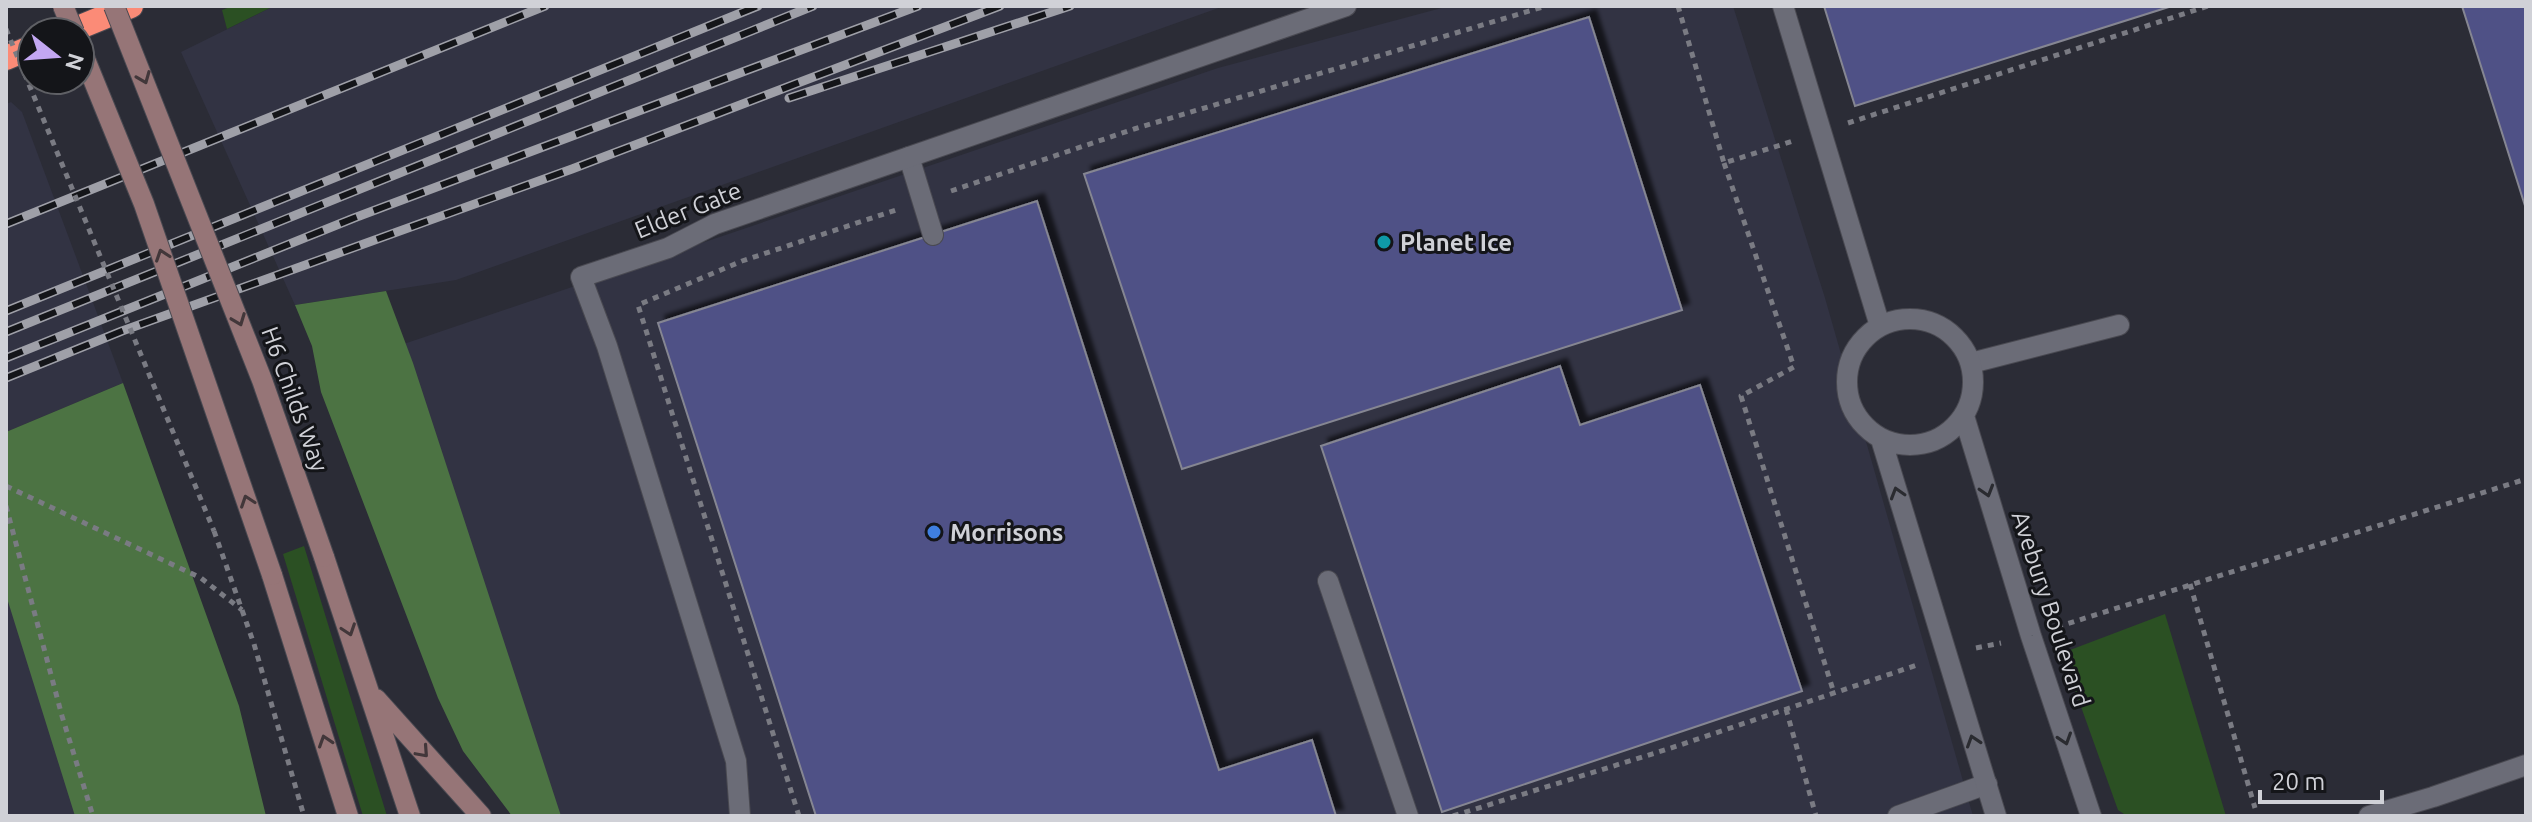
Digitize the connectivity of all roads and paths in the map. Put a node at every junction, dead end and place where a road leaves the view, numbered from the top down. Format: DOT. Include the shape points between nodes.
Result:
graph roads {
  1 [pos="114,6"];
  2 [pos="131,6"];
  3 [pos="1346,6"];
  4 [pos="1546,6"];
  5 [pos="1678,6"];
  6 [pos="1783,6"];
  7 [pos="2208,6"];
  8 [pos="96,21"];
  9 [pos="6,29"];
  10 [pos="96,86"];
  11 [pos="1822,132"];
  12 [pos="909,157"];
  13 [pos="1724,163"];
  14 [pos="923,201"];
  15 [pos="933,235"];
  16 [pos="2119,325"];
  17 [pos="1880,326"];
  18 [pos="1971,363"];
  19 [pos="1964,416"];
  20 [pos="1881,439"];
  21 [pos="2526,479"];
  22 [pos="6,486"];
  23 [pos="6,506"];
  24 [pos="1328,581"];
  25 [pos="243,611"];
  26 [pos="371,693"];
  27 [pos="1834,693"];
  28 [pos="1786,709"];
  29 [pos="1668,749"];
  30 [pos="2526,765"];
  31 [pos="1987,784"];
  32 [pos="2255,808"];
  33 [pos="93,816"];
  34 [pos="304,816"];
  35 [pos="348,816"];
  36 [pos="410,816"];
  37 [pos="481,816"];
  38 [pos="740,816"];
  39 [pos="799,816"];
  40 [pos="1408,816"];
  41 [pos="1453,816"];
  42 [pos="1816,816"];
  43 [pos="1898,816"];
  44 [pos="1996,816"];
  45 [pos="2091,816"];
  46 [pos="2369,816"];
  1 -- 26 [label="street, H6 Childs Way, one-way, bridge" via="257,366"];
  2 -- 8 [label="highway"];
  3 -- 12 [label="street, Elder Gate"];
  4 -- 14 [label="path" via="1134,129"];
  5 -- 13 [label="path"];
  6 -- 11 [label="street"];
  7 -- 11 [label="path"];
  9 -- 25 [label="path, bridge"];
  35 -- 10 [label="street, one-way, bridge" via="272,575 144,204"];
  11 -- 13 [label="path"];
  11 -- 17 [label="street"];
  12 -- 14 [label="street"];
  12 -- 38 [label="street, Elder Gate" via="581,277 736,761"];
  13 -- 27 [label="path" via="1794,367 1741,396"];
  14 -- 15 [label="street"];
  14 -- 39 [label="path" via="742,261 638,305"];
  16 -- 18 [label="street"];
  17 -- 18 [label="street" via="1916,319 1944,328"];
  17 -- 20 [label="street" via="1851,358 1847,382 1851,407 1863,426"];
  18 -- 19 [label="street" via="1974,385"];
  19 -- 20 [label="street" via="1950,433 1928,444 1906,447"];
  19 -- 45 [label="street, Avebury Boulevard, one-way"];
  31 -- 20 [label="street, one-way"];
  21 -- 32 [label="path" via="2190,584"];
  22 -- 25 [label="path" via="201,578"];
  23 -- 33 [label="path"];
  24 -- 40 [label="street"];
  25 -- 34 [label="path"];
  26 -- 36 [label="street, H6 Childs Way"];
  26 -- 37 [label="street, one-way"];
  28 -- 42 [label="path"];
  29 -- 41 [label="path"];
  30 -- 46 [label="street"];
  31 -- 43 [label="street"];
  31 -- 44 [label="street"];
}
